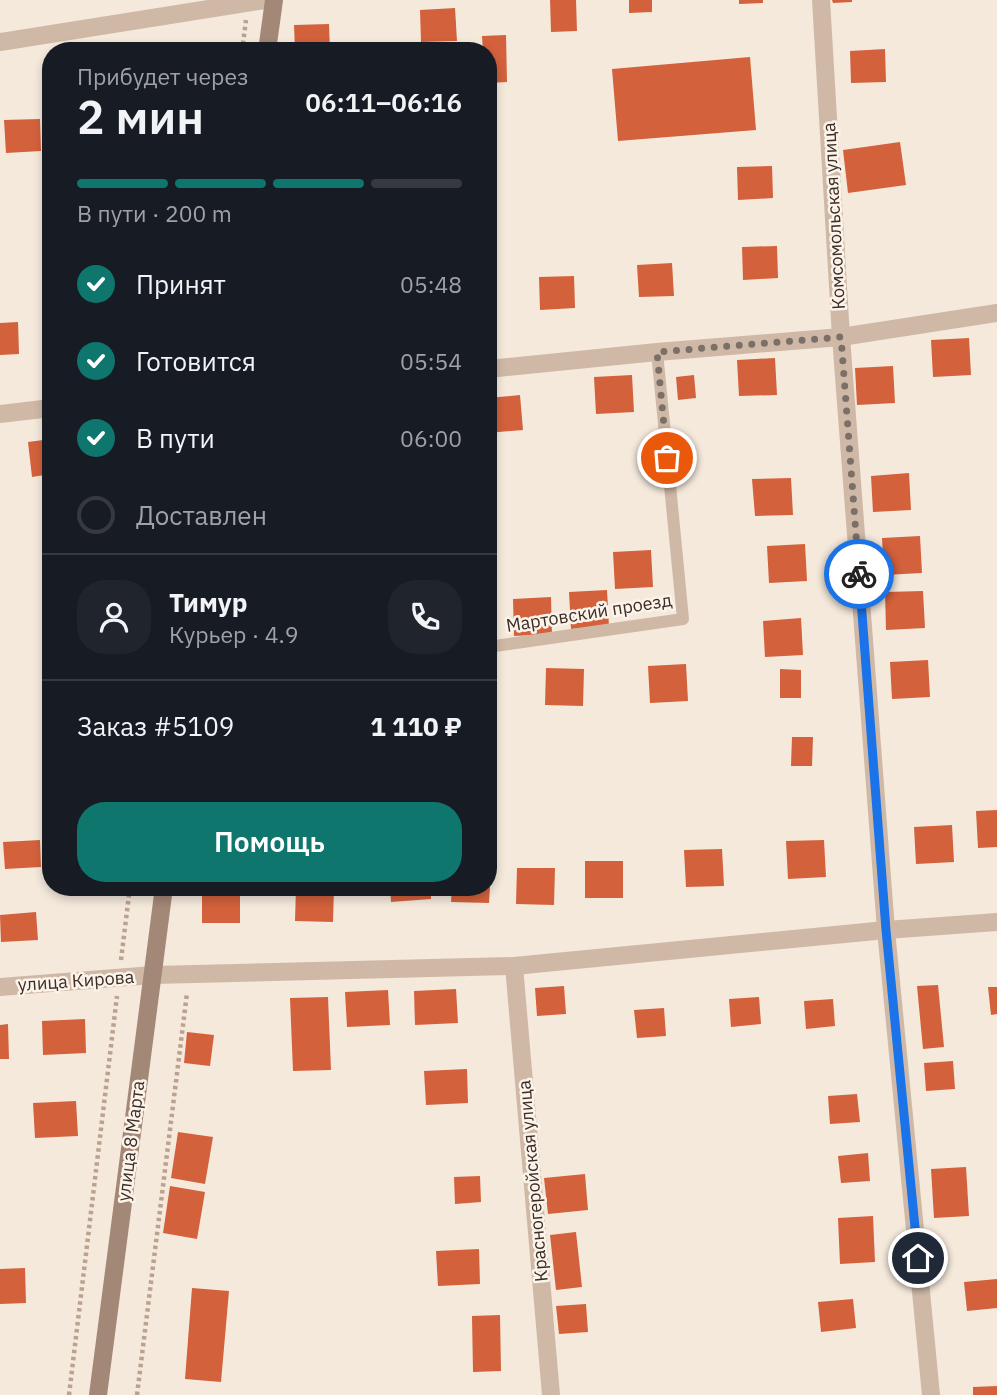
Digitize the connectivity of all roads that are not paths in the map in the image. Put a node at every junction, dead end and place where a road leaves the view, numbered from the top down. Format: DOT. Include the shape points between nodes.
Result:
graph roads {
  1 [pos="265,0"];
  2 [pos="274,0"];
  3 [pos="821,0"];
  4 [pos="0,42"];
  5 [pos="268,42"];
  6 [pos="997,313"];
  7 [pos="841,337"];
  8 [pos="657,352"];
  9 [pos="497,368"];
  10 [pos="42,409"];
  11 [pos="0,414"];
  12 [pos="497,646"];
  13 [pos="163,896"];
  14 [pos="997,922"];
  15 [pos="886,930"];
  16 [pos="514,966"];
  17 [pos="153,975"];
  18 [pos="0,987"];
  19 [pos="98,1395"];
  20 [pos="551,1395"];
  21 [pos="931,1395"];
  1 -- 4 [label="street"];
  2 -- 5 [label="main road"];
  3 -- 7 [label="street, Комсомольская улица"];
  6 -- 7 [label="street"];
  7 -- 8 [label="street"];
  7 -- 15 [label="street, Комсомольская улица"];
  8 -- 9 [label="street"];
  8 -- 12 [label="lane, Мартовский проезд" via="683,619"];
  10 -- 11 [label="street"];
  13 -- 17 [label="main road, улица 8 Марта"];
  14 -- 15 [label="street, улица Кирова"];
  15 -- 16 [label="street, улица Кирова"];
  15 -- 21 [label="street, Комсомольская улица"];
  16 -- 17 [label="street, улица Кирова"];
  16 -- 20 [label="street, Красногеройская улица"];
  17 -- 18 [label="street, улица Кирова"];
  17 -- 19 [label="main road, улица 8 Марта"];
}
